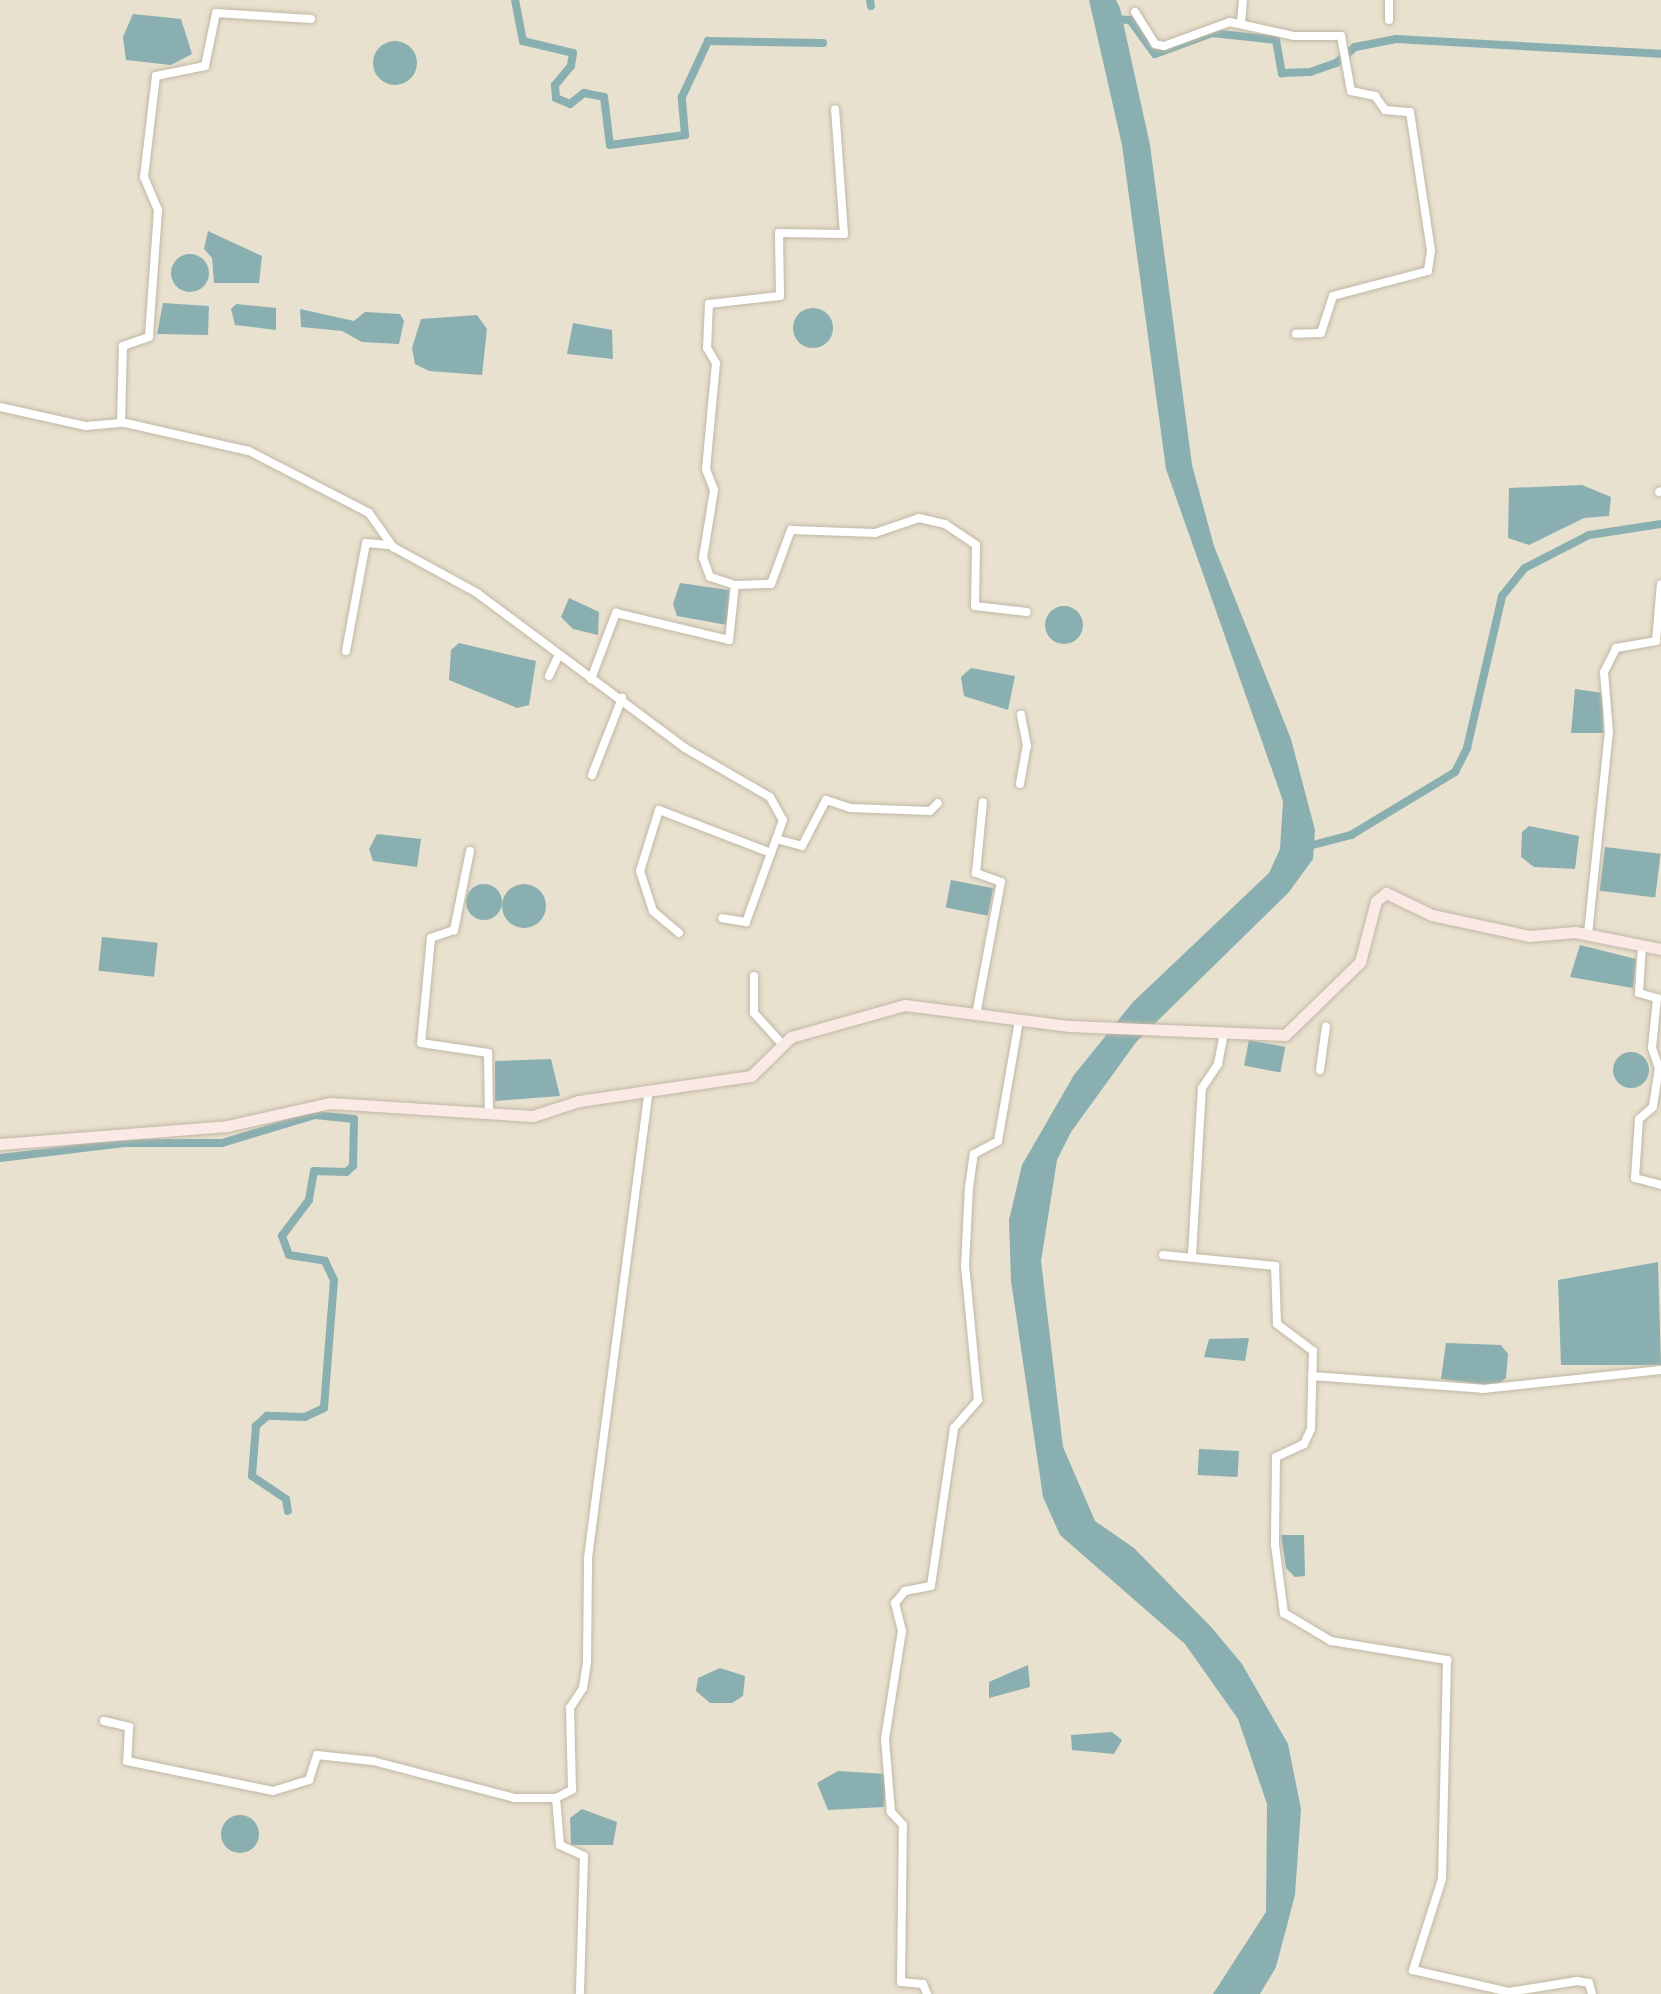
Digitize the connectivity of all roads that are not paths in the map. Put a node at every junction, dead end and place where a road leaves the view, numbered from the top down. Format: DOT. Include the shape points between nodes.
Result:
graph roads {
  1 [pos="1243,0"];
  2 [pos="1389,0"];
  3 [pos="1136,12"];
  4 [pos="311,19"];
  5 [pos="1390,20"];
  6 [pos="1241,22"];
  7 [pos="835,108"];
  8 [pos="1296,334"];
  9 [pos="0,407"];
  10 [pos="122,423"];
  11 [pos="391,545"];
  12 [pos="1661,584"];
  13 [pos="735,585"];
  14 [pos="1027,612"];
  15 [pos="346,651"];
  16 [pos="558,657"];
  17 [pos="549,676"];
  18 [pos="591,679"];
  19 [pos="622,698"];
  20 [pos="1021,715"];
  21 [pos="592,775"];
  22 [pos="1020,784"];
  23 [pos="983,802"];
  24 [pos="938,803"];
  25 [pos="776,839"];
  26 [pos="470,852"];
  27 [pos="772,853"];
  28 [pos="722,918"];
  29 [pos="679,933"];
  30 [pos="1588,934"];
  31 [pos="1642,946"];
  32 [pos="1661,949"];
  33 [pos="754,976"];
  34 [pos="976,1014"];
  35 [pos="1019,1021"];
  36 [pos="1326,1026"];
  37 [pos="1224,1034"];
  38 [pos="782,1044"];
  39 [pos="1320,1070"];
  40 [pos="650,1090"];
  41 [pos="489,1118"];
  42 [pos="0,1144"];
  43 [pos="1661,1185"];
  44 [pos="1163,1255"];
  45 [pos="1192,1255"];
  46 [pos="1661,1370"];
  47 [pos="1312,1376"];
  48 [pos="104,1721"];
  49 [pos="556,1798"];
  50 [pos="580,1994"];
  51 [pos="927,1994"];
  52 [pos="1592,1994"];
  1 -- 6 [label="street"];
  2 -- 5 [label="street"];
  3 -- 6 [label="street" via="1155,44 1164,46 1210,24"];
  4 -- 10 [label="street" via="216,12 205,66 156,76 144,177 158,210 150,337 123,346"];
  6 -- 8 [label="street" via="1294,36 1341,36 1351,91 1375,96 1385,110 1410,112 1430,264 1424,275 1333,296 1320,332"];
  7 -- 13 [label="street" via="844,234 780,233 780,296 714,300 708,309 707,348 716,363 706,469 714,490 703,558 710,576"];
  9 -- 10 [label="street" via="86,426"];
  10 -- 11 [label="street" via="249,450 369,513"];
  11 -- 15 [label="street" via="366,543"];
  11 -- 16 [label="street" via="477,593"];
  12 -- 30 [label="street" via="1656,641 1616,648 1604,672 1608,732"];
  13 -- 14 [label="street" via="771,584 792,530 886,532 927,519 959,528 976,546 975,606"];
  13 -- 18 [label="street" via="729,640 616,612"];
  16 -- 17 [label="street"];
  16 -- 18 [label="street"];
  18 -- 19 [label="street"];
  19 -- 21 [label="street"];
  19 -- 25 [label="street" via="684,748 770,797 783,813"];
  20 -- 22 [label="street" via="1027,746"];
  23 -- 34 [label="street" via="976,873 1001,882"];
  24 -- 25 [label="street" via="930,811 850,808 826,800 802,846"];
  25 -- 27 [label="street"];
  26 -- 41 [label="street" via="454,930 431,938 421,1039 424,1047 488,1052"];
  27 -- 28 [label="street" via="746,922"];
  27 -- 29 [label="street" via="659,810 640,871 653,911"];
  30 -- 31 [label="main road"];
  30 -- 37 [label="main road" via="1529,936 1432,915 1383,894 1360,962 1298,1028 1278,1035"];
  31 -- 32 [label="main road"];
  31 -- 43 [label="street" via="1638,993 1657,998 1652,1048 1659,1068 1652,1108 1639,1120 1635,1178"];
  33 -- 38 [label="street" via="754,1013"];
  34 -- 35 [label="main road"];
  34 -- 38 [label="main road" via="905,1005 822,1026"];
  35 -- 37 [label="main road"];
  35 -- 51 [label="street" via="998,1140 974,1154 968,1188 965,1266 978,1400 954,1428 931,1586 905,1591 895,1602 902,1631 889,1688 885,1759 891,1812 903,1825 901,1982 922,1984"];
  36 -- 39 [label="street"];
  37 -- 45 [label="street" via="1218,1064 1202,1088"];
  38 -- 40 [label="main road" via="751,1076"];
  40 -- 41 [label="main road" via="579,1100 533,1116"];
  40 -- 49 [label="street" via="588,1558 588,1662 584,1688 570,1708 572,1790"];
  41 -- 42 [label="main road" via="330,1103 227,1126"];
  44 -- 45 [label="street"];
  45 -- 47 [label="street" via="1275,1266 1277,1324 1313,1351"];
  46 -- 47 [label="street" via="1483,1389"];
  47 -- 52 [label="street" via="1308,1436 1276,1457 1279,1604 1331,1641 1447,1660 1442,1879 1413,1970 1510,1992 1578,1981 1589,1983"];
  48 -- 49 [label="street" via="129,1727 127,1761 258,1789 301,1786 317,1756 373,1761 515,1798"];
  49 -- 50 [label="street" via="560,1846 584,1856"];
}
